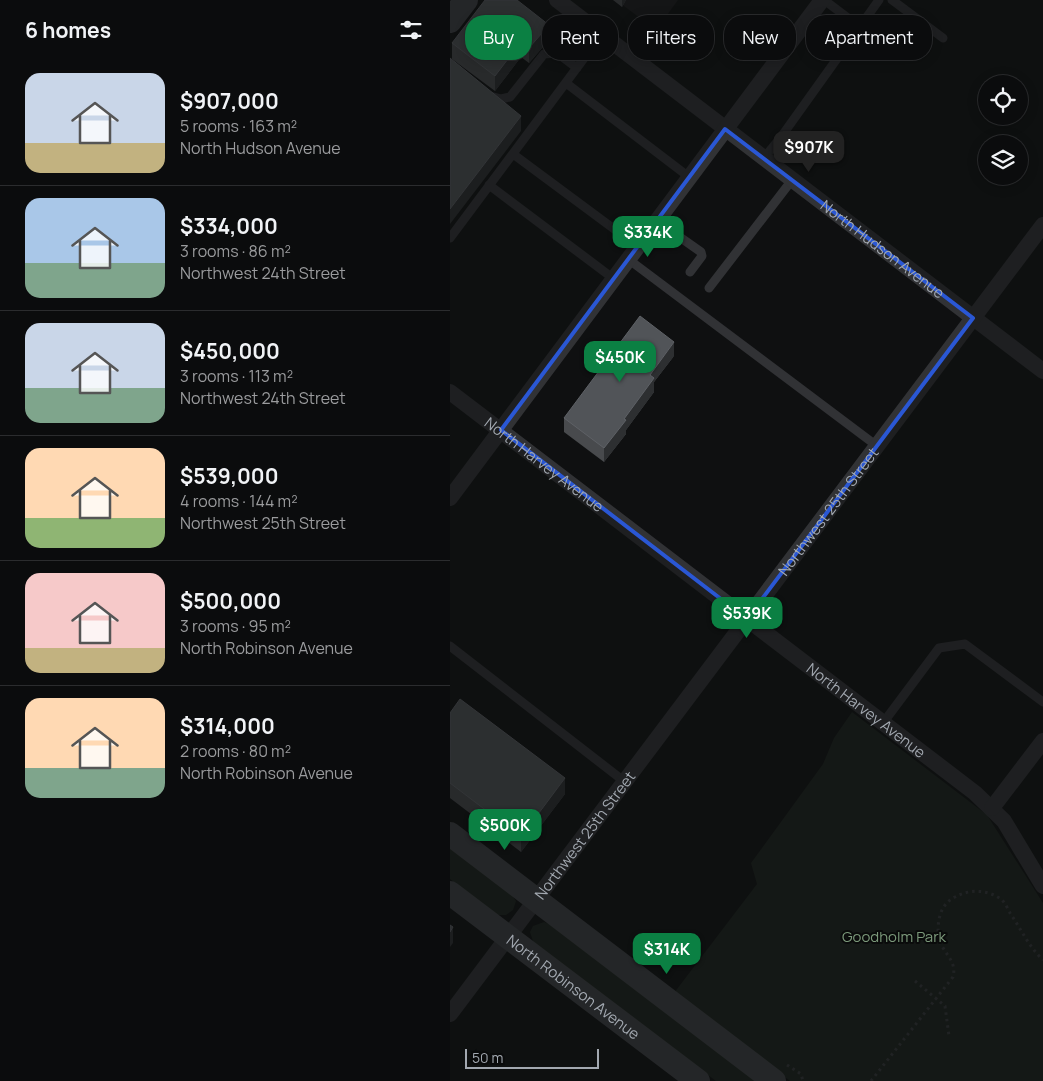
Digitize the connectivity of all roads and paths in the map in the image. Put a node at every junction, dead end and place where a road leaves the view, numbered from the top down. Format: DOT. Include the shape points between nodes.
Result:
graph roads {
  1 [pos="466,0"];
  2 [pos="557,0"];
  3 [pos="823,0"];
  4 [pos="879,0"];
  5 [pos="892,0"];
  6 [pos="577,15"];
  7 [pos="843,15"];
  8 [pos="869,15"];
  9 [pos="450,21"];
  10 [pos="942,38"];
  11 [pos="618,46"];
  12 [pos="583,60"];
  13 [pos="837,60"];
  14 [pos="577,68"];
  15 [pos="566,83"];
  16 [pos="479,87"];
  17 [pos="725,129"];
  18 [pos="512,154"];
  19 [pos="764,158"];
  20 [pos="690,177"];
  21 [pos="792,180"];
  22 [pos="489,186"];
  23 [pos="657,221"];
  24 [pos="1043,225"];
  25 [pos="450,238"];
  26 [pos="633,253"];
  27 [pos="690,272"];
  28 [pos="614,279"];
  29 [pos="709,288"];
  30 [pos="973,318"];
  31 [pos="1043,371"];
  32 [pos="450,392"];
  33 [pos="501,430"];
  34 [pos="877,446"];
  35 [pos="450,498"];
  36 [pos="747,619"];
  37 [pos="450,646"];
  38 [pos="1043,702"];
  39 [pos="883,723"];
  40 [pos="1043,741"];
  41 [pos="625,782"];
  42 [pos="992,808"];
  43 [pos="450,834"];
  44 [pos="1043,886"];
  45 [pos="450,893"];
  46 [pos="536,899"];
  47 [pos="508,937"];
  48 [pos="1043,960"];
  49 [pos="915,981"];
  50 [pos="936,998"];
  51 [pos="450,1014"];
  52 [pos="949,1036"];
  53 [pos="801,1074"];
  54 [pos="698,1081"];
  55 [pos="774,1081"];
  56 [pos="796,1081"];
  57 [pos="871,1081"];
  1 -- 9 [label="street"];
  2 -- 6 [label="street, North Hudson Avenue"];
  3 -- 7 [label="lane"];
  3 -- 17 [label="street"];
  4 -- 8 [label="lane"];
  5 -- 10 [label="lane"];
  11 -- 17 [label="street, North Hudson Avenue"];
  12 -- 14 [label="lane"];
  13 -- 19 [label="lane"];
  14 -- 15 [label="lane"];
  14 -- 16 [label="lane" via="550,52 544,54 510,97 493,98"];
  15 -- 18 [label="lane"];
  15 -- 20 [label="lane"];
  17 -- 19 [label="street, North Hudson Avenue"];
  17 -- 20 [label="street"];
  18 -- 22 [label="lane"];
  18 -- 26 [label="lane"];
  19 -- 21 [label="street, North Hudson Avenue"];
  20 -- 23 [label="street"];
  21 -- 29 [label="lane"];
  21 -- 30 [label="street, North Hudson Avenue"];
  22 -- 25 [label="lane"];
  22 -- 28 [label="lane"];
  23 -- 26 [label="street"];
  23 -- 27 [label="lane" via="701,252 702,256"];
  24 -- 30 [label="street, Northwest 25th Street"];
  26 -- 28 [label="street"];
  26 -- 34 [label="lane"];
  28 -- 33 [label="street"];
  30 -- 31 [label="street, North Hudson Avenue"];
  30 -- 34 [label="street, Northwest 25th Street"];
  32 -- 33 [label="street, North Harvey Avenue"];
  33 -- 35 [label="street"];
  33 -- 36 [label="street, North Harvey Avenue"];
  34 -- 36 [label="street, Northwest 25th Street"];
  36 -- 39 [label="street, North Harvey Avenue"];
  36 -- 41 [label="street, Northwest 25th Street"];
  37 -- 41 [label="lane"];
  38 -- 39 [label="lane" via="965,644 939,648"];
  39 -- 42 [label="street, North Harvey Avenue"];
  40 -- 42 [label="street"];
  41 -- 46 [label="street, Northwest 25th Street"];
  42 -- 44 [label="street, North Harvey Avenue" via="1011,832"];
  43 -- 46 [label="street"];
  45 -- 47 [label="street, North Robinson Avenue"];
  46 -- 47 [label="street, Northwest 25th Street"];
  46 -- 55 [label="street"];
  47 -- 51 [label="street, Northwest 25th Street"];
  47 -- 54 [label="street, North Robinson Avenue"];
  48 -- 50 [label="path" via="1029,944 1002,900 982,891 964,892 950,899 940,912 940,945 956,968"];
  49 -- 50 [label="path"];
  50 -- 52 [label="path" via="945,1006"];
  50 -- 57 [label="path"];
  53 -- 56 [label="path"];
}
